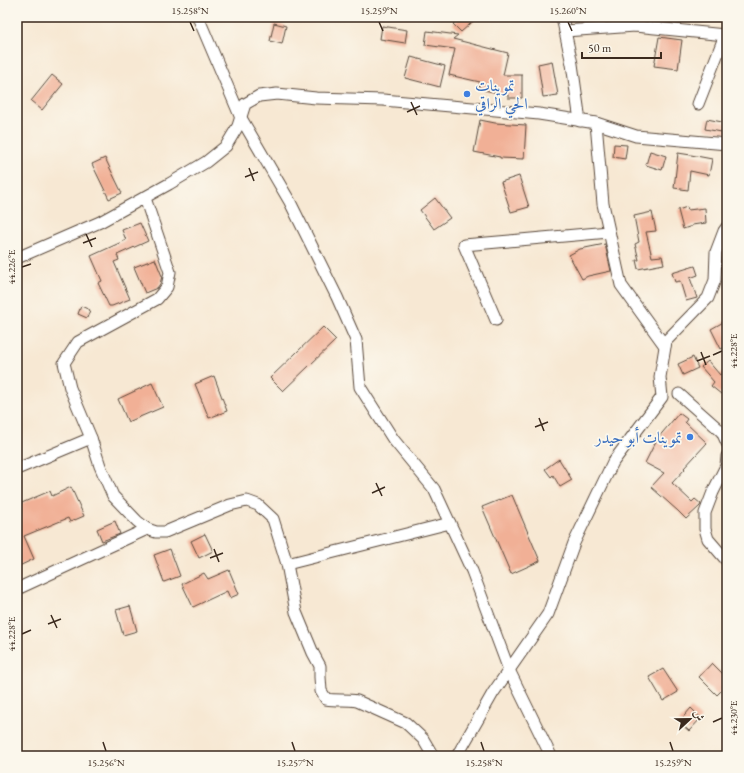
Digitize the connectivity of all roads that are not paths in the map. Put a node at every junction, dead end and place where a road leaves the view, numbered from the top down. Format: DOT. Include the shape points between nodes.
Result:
graph roads {
  1 [pos="198,17"];
  2 [pos="562,17"];
  3 [pos="635,22"];
  4 [pos="565,31"];
  5 [pos="726,34"];
  6 [pos="698,104"];
  7 [pos="240,118"];
  8 [pos="580,121"];
  9 [pos="596,124"];
  10 [pos="727,144"];
  11 [pos="144,198"];
  12 [pos="727,227"];
  13 [pos="609,232"];
  14 [pos="17,258"];
  15 [pos="496,320"];
  16 [pos="665,346"];
  17 [pos="679,394"];
  18 [pos="91,438"];
  19 [pos="727,443"];
  20 [pos="727,456"];
  21 [pos="17,469"];
  22 [pos="727,484"];
  23 [pos="713,492"];
  24 [pos="450,522"];
  25 [pos="147,529"];
  26 [pos="727,561"];
  27 [pos="288,564"];
  28 [pos="17,589"];
  29 [pos="509,670"];
  30 [pos="433,756"];
  31 [pos="456,756"];
  32 [pos="550,756"];
  1 -- 7 [label="street"];
  2 -- 4 [label="street"];
  3 -- 4 [label="street"];
  3 -- 5 [label="street"];
  4 -- 8 [label="street"];
  5 -- 6 [label="street"];
  7 -- 8 [label="street" via="245,104 259,96 277,94 383,100 539,114"];
  7 -- 11 [label="street" via="226,146 206,162"];
  7 -- 24 [label="street" via="290,202 337,297 356,340 360,387 393,439 434,489"];
  8 -- 9 [label="street"];
  9 -- 10 [label="street" via="636,136"];
  9 -- 13 [label="street" via="603,204"];
  11 -- 14 [label="street" via="100,222"];
  11 -- 18 [label="street" via="170,272 167,287 157,299 78,342 64,363 70,388"];
  12 -- 16 [label="street" via="716,252 715,280 708,298 666,341"];
  13 -- 15 [label="street" via="464,245"];
  13 -- 16 [label="street" via="621,285"];
  16 -- 29 [label="street" via="660,377 662,397 614,462 574,543 548,614"];
  17 -- 19 [label="street" via="722,432"];
  18 -- 21 [label="street"];
  18 -- 25 [label="street" via="113,496"];
  20 -- 23 [label="street" via="726,466"];
  22 -- 23 [label="street"];
  23 -- 26 [label="street" via="705,513 705,529 708,539"];
  24 -- 27 [label="street"];
  24 -- 29 [label="street" via="472,570"];
  25 -- 27 [label="street" via="165,532 230,505 247,501 258,505 273,519"];
  25 -- 28 [label="street"];
  27 -- 30 [label="street" via="296,612 320,666 321,691 326,699 357,701 406,723 423,739"];
  29 -- 31 [label="street"];
  29 -- 32 [label="street"];
}
